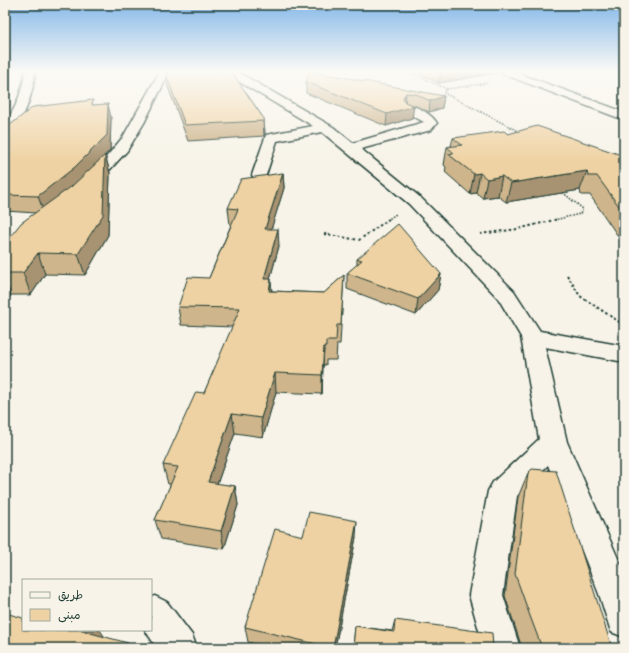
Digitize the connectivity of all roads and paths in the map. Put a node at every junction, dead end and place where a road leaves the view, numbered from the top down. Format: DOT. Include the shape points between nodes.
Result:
graph roads {
  1 [pos="23,101"];
  2 [pos="147,101"];
  3 [pos="279,101"];
  4 [pos="460,101"];
  5 [pos="584,101"];
  6 [pos="317,107"];
  7 [pos="409,109"];
  8 [pos="303,116"];
  9 [pos="624,116"];
  10 [pos="324,128"];
  11 [pos="5,130"];
  12 [pos="525,135"];
  13 [pos="351,148"];
  14 [pos="259,175"];
  15 [pos="560,190"];
  16 [pos="76,195"];
  17 [pos="415,201"];
  18 [pos="324,234"];
  19 [pos="452,238"];
  20 [pos="566,275"];
  21 [pos="624,325"];
  22 [pos="532,337"];
  23 [pos="624,354"];
  24 [pos="553,442"];
  25 [pos="155,614"];
  26 [pos="624,619"];
  27 [pos="179,648"];
  28 [pos="502,648"];
  1 -- 11 [label="street"];
  2 -- 16 [label="street" via="121,148"];
  3 -- 8 [label="street"];
  4 -- 12 [label="path"];
  5 -- 9 [label="street"];
  6 -- 8 [label="street"];
  7 -- 13 [label="street" via="427,118 431,123 426,127"];
  8 -- 10 [label="street"];
  10 -- 13 [label="street"];
  10 -- 14 [label="street" via="271,138"];
  13 -- 17 [label="street"];
  15 -- 19 [label="path" via="583,209 580,214 518,229"];
  17 -- 18 [label="path" via="359,240"];
  17 -- 19 [label="street"];
  19 -- 22 [label="street" via="507,295"];
  20 -- 21 [label="path" via="580,296"];
  22 -- 23 [label="street"];
  22 -- 24 [label="street"];
  24 -- 26 [label="street"];
  24 -- 28 [label="street" via="503,491 486,595"];
  25 -- 27 [label="street"];
}
